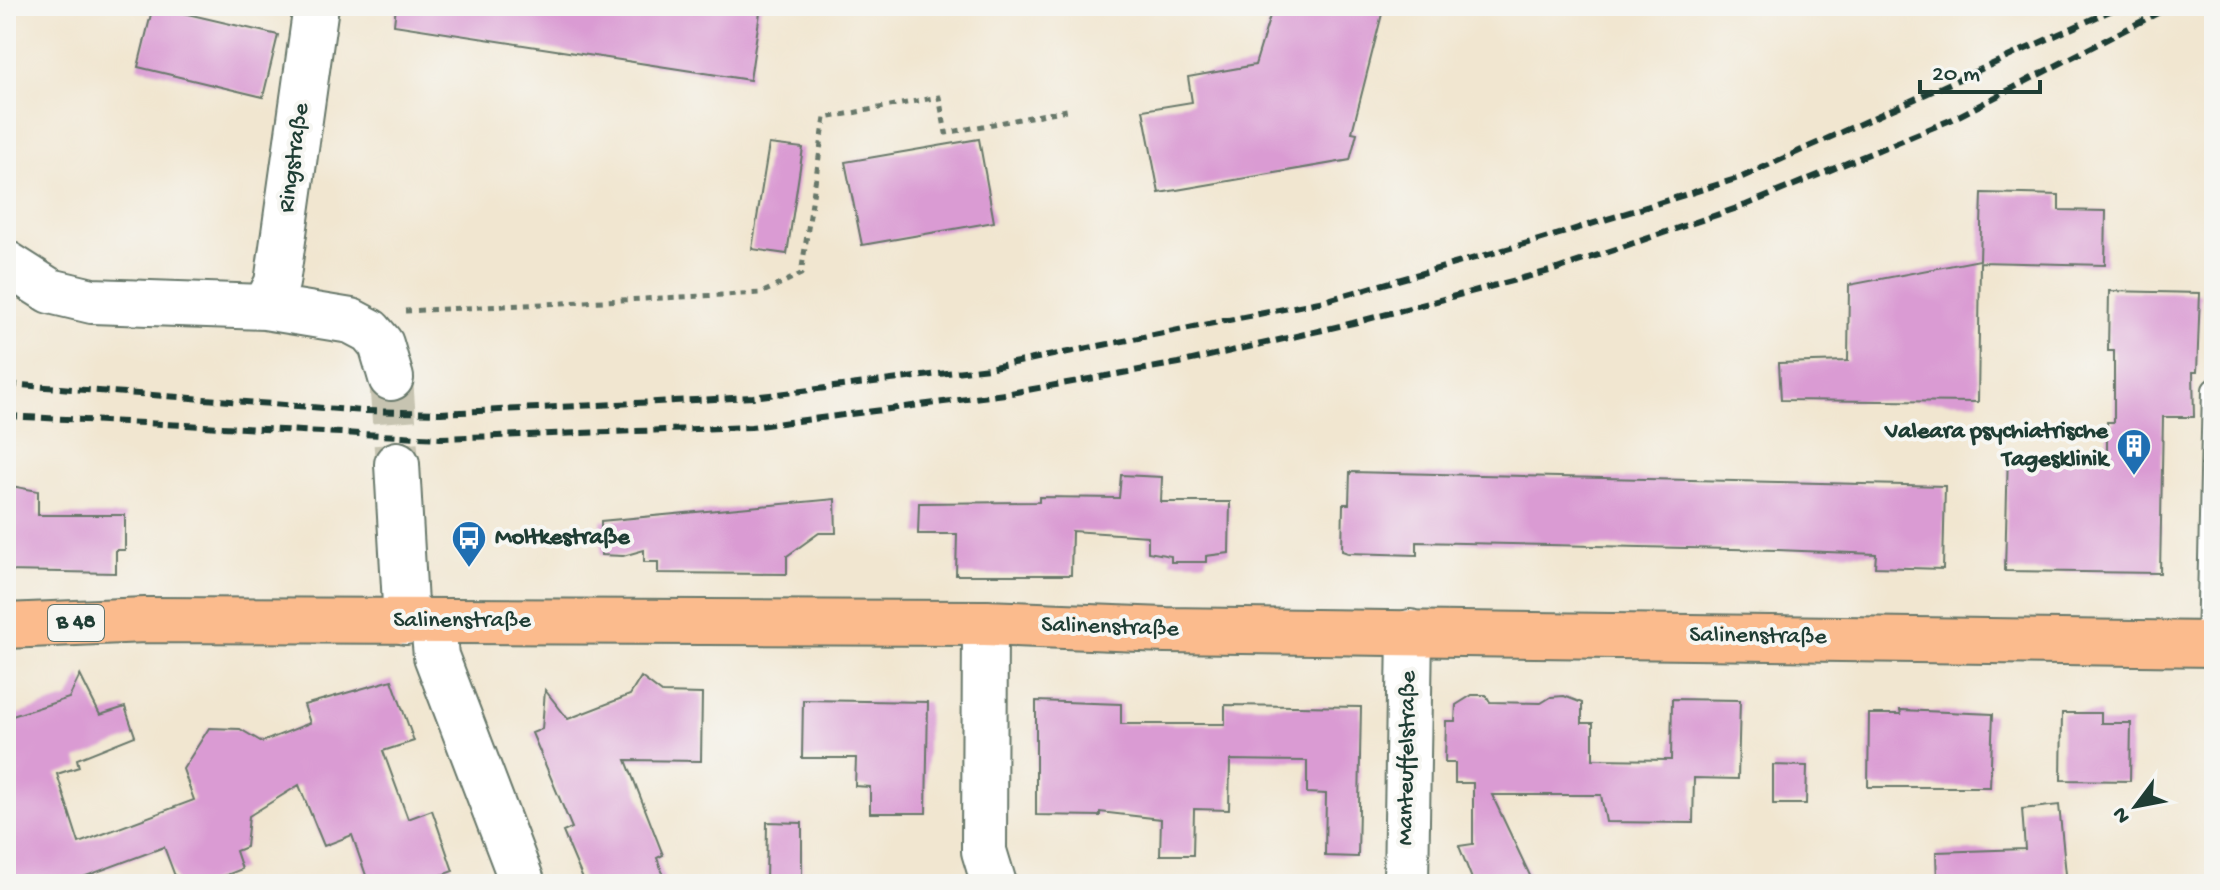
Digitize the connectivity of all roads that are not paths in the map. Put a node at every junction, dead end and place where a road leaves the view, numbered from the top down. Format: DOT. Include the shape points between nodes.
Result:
graph roads {
  1 [pos="316,6"];
  2 [pos="6,263"];
  3 [pos="265,307"];
  4 [pos="391,378"];
  5 [pos="2214,390"];
  6 [pos="397,464"];
  7 [pos="419,622"];
  8 [pos="985,623"];
  9 [pos="6,626"];
  10 [pos="1410,632"];
  11 [pos="2211,644"];
  12 [pos="523,884"];
  13 [pos="994,884"];
  14 [pos="1406,884"];
  1 -- 3 [label="street, Ringstraße" via="277,283"];
  2 -- 3 [label="street" via="50,291 92,301"];
  3 -- 4 [label="street" via="332,316 370,331 381,344"];
  5 -- 11 [label="lane"];
  6 -- 7 [label="street"];
  7 -- 8 [label="main road, Salinenstraße"];
  7 -- 9 [label="main road, Salinenstraße / B 48" via="145,620"];
  7 -- 12 [label="street"];
  8 -- 10 [label="main road, Salinenstraße"];
  8 -- 13 [label="street" via="984,851"];
  10 -- 11 [label="main road, Salinenstraße"];
  10 -- 14 [label="street, Manteuffelstraße"];
}
